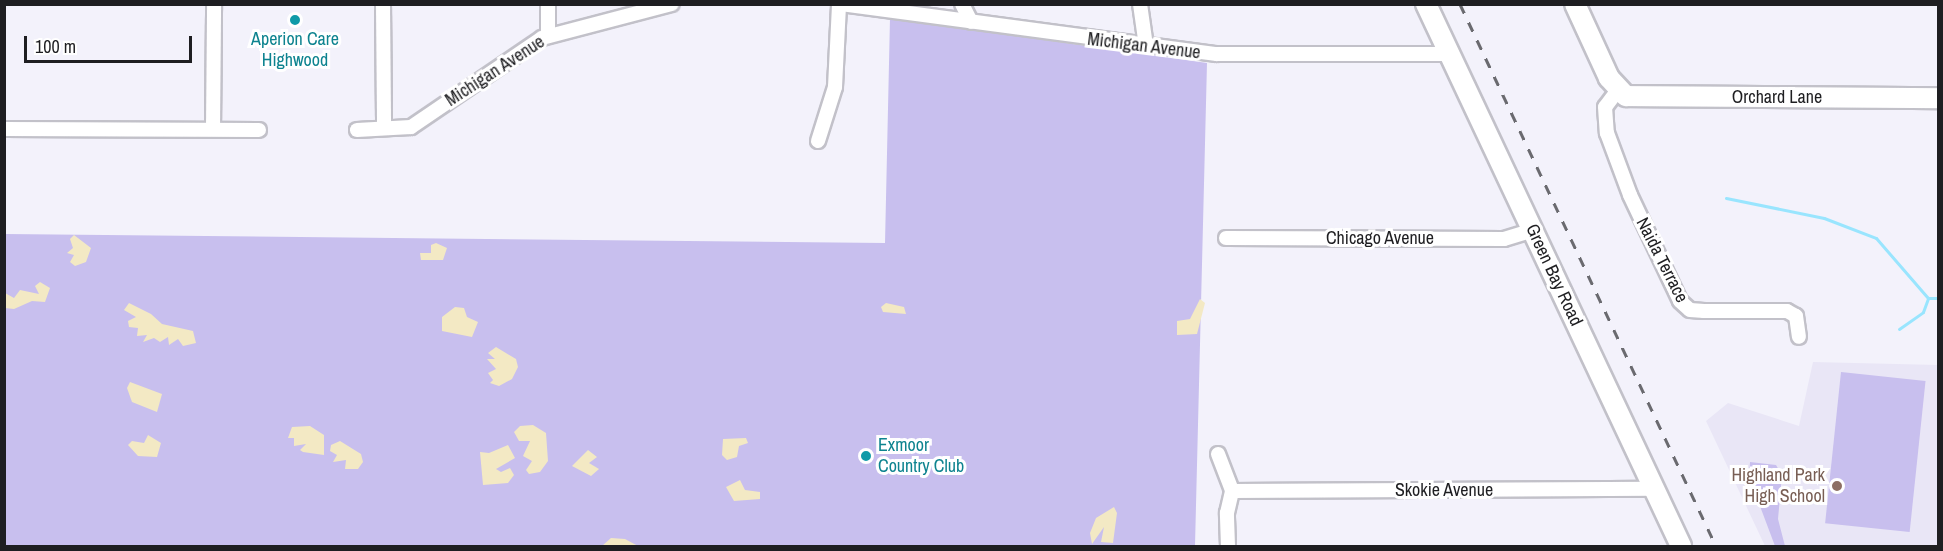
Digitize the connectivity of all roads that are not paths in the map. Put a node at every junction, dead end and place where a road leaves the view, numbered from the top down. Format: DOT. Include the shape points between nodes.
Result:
graph roads {
  1 [pos="214,4"];
  2 [pos="383,4"];
  3 [pos="548,4"];
  4 [pos="672,4"];
  5 [pos="840,4"];
  6 [pos="962,4"];
  7 [pos="1140,4"];
  8 [pos="1426,4"];
  9 [pos="1575,4"];
  10 [pos="971,22"];
  11 [pos="548,36"];
  12 [pos="1146,46"];
  13 [pos="1449,54"];
  14 [pos="1618,90"];
  15 [pos="1938,98"];
  16 [pos="384,128"];
  17 [pos="4,129"];
  18 [pos="213,129"];
  19 [pos="259,130"];
  20 [pos="357,130"];
  21 [pos="818,141"];
  22 [pos="1533,230"];
  23 [pos="1226,238"];
  24 [pos="1799,336"];
  25 [pos="1218,454"];
  26 [pos="1655,489"];
  27 [pos="1232,491"];
  28 [pos="1228,546"];
  29 [pos="1681,546"];
  1 -- 18 [label="street"];
  2 -- 16 [label="street"];
  3 -- 11 [label="street"];
  4 -- 11 [label="street, Michigan Avenue"];
  5 -- 10 [label="street, Michigan Avenue"];
  5 -- 21 [label="street" via="837,75"];
  6 -- 10 [label="street"];
  7 -- 12 [label="street"];
  8 -- 13 [label="main road, Green Bay Road"];
  9 -- 14 [label="main road"];
  10 -- 12 [label="street, Michigan Avenue"];
  11 -- 16 [label="street, Michigan Avenue" via="411,127"];
  12 -- 13 [label="street, Michigan Avenue" via="1217,54"];
  13 -- 22 [label="main road, Green Bay Road"];
  14 -- 15 [label="main road, Orchard Lane" via="1626,96"];
  14 -- 24 [label="street, Naida Terrace" via="1605,107 1607,133 1630,195 1680,301 1690,310 1787,311 1796,316"];
  16 -- 20 [label="street, Michigan Avenue"];
  17 -- 18 [label="street"];
  18 -- 19 [label="street"];
  22 -- 23 [label="street, Chicago Avenue" via="1504,238"];
  22 -- 26 [label="main road, Green Bay Road"];
  25 -- 27 [label="street"];
  26 -- 27 [label="street, Skokie Avenue"];
  26 -- 29 [label="main road, Green Bay Road"];
  27 -- 28 [label="street" via="1227,513"];
}
